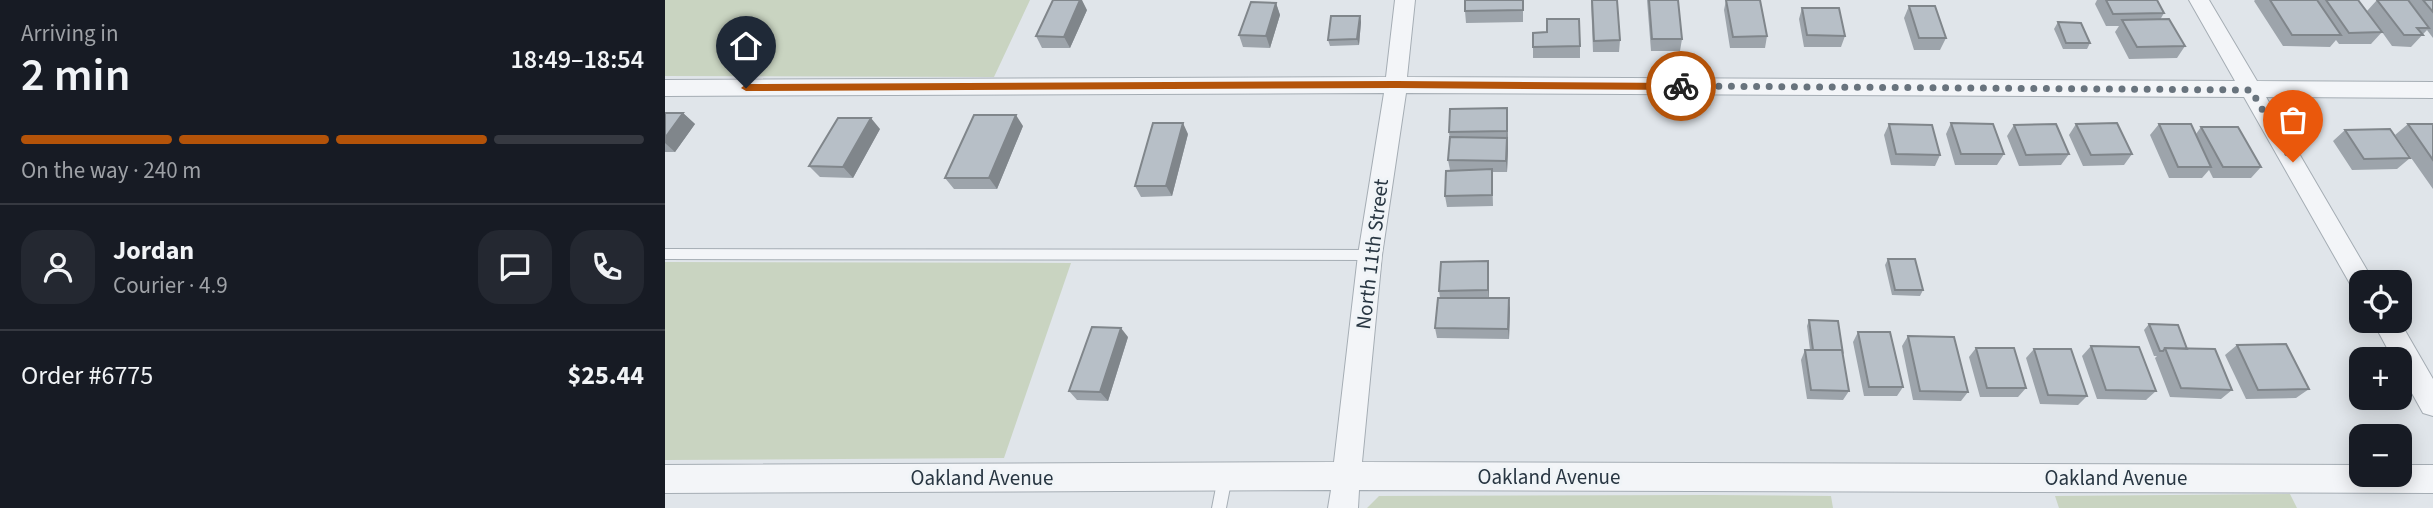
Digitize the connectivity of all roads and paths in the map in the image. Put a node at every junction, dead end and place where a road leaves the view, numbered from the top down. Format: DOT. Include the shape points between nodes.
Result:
graph roads {
  1 [pos="1405,0"];
  2 [pos="2199,0"];
  3 [pos="1396,85"];
  4 [pos="665,88"];
  5 [pos="2251,90"];
  6 [pos="2433,90"];
  7 [pos="665,254"];
  8 [pos="1370,255"];
  9 [pos="2355,270"];
  10 [pos="2392,333"];
  11 [pos="2433,404"];
  12 [pos="1346,476"];
  13 [pos="1225,477"];
  14 [pos="665,479"];
  15 [pos="2433,479"];
  16 [pos="1219,508"];
  17 [pos="1343,508"];
  1 -- 3 [label="street, North 11th Street"];
  2 -- 5 [label="street"];
  3 -- 4 [label="street"];
  3 -- 5 [label="street"];
  3 -- 8 [label="street, North 11th Street"];
  5 -- 6 [label="street"];
  5 -- 9 [label="street"];
  7 -- 8 [label="lane"];
  8 -- 12 [label="street, North 11th Street"];
  10 -- 11 [label="street"];
  12 -- 13 [label="street, Oakland Avenue"];
  12 -- 15 [label="street, Oakland Avenue"];
  12 -- 17 [label="street, North 11th Street"];
  13 -- 14 [label="street, Oakland Avenue"];
  13 -- 16 [label="lane"];
}
